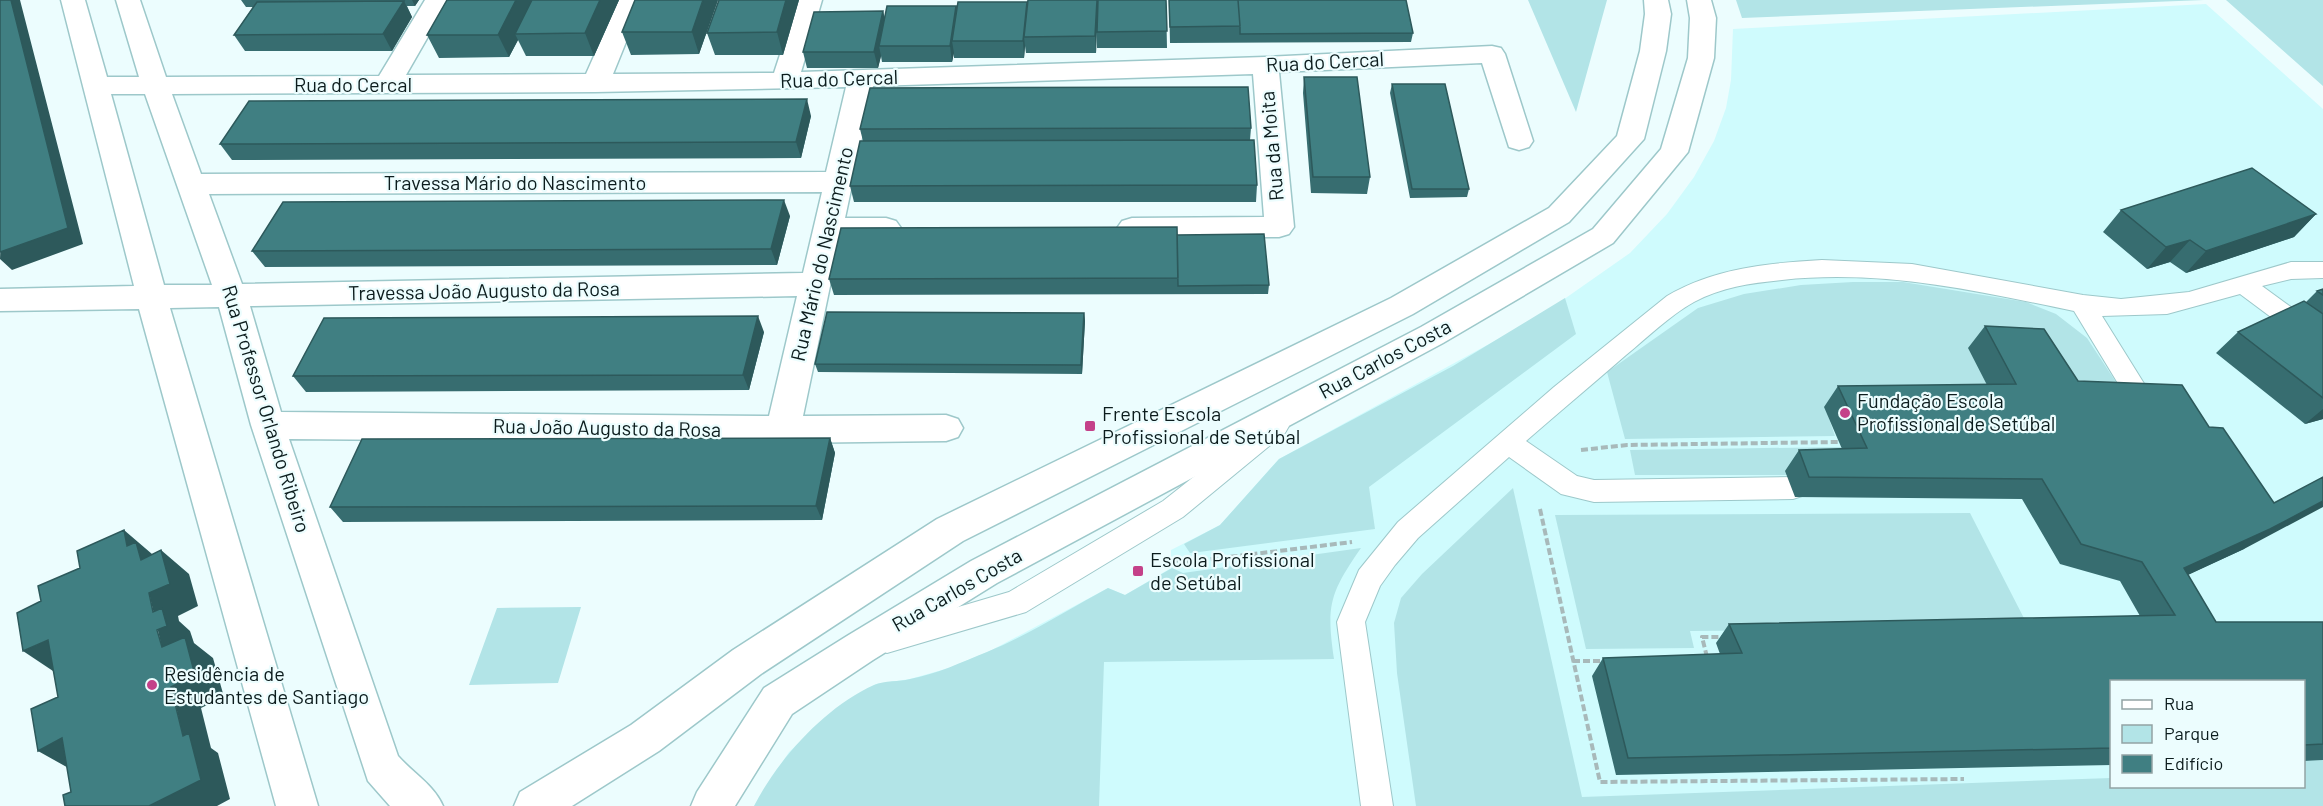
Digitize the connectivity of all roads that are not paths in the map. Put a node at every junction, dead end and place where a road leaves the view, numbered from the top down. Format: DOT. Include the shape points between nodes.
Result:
graph roads {
  1 [pos="73,0"];
  2 [pos="128,0"];
  3 [pos="437,0"];
  4 [pos="631,0"];
  5 [pos="810,0"];
  6 [pos="1656,0"];
  7 [pos="1699,0"];
  8 [pos="1265,65"];
  9 [pos="861,79"];
  10 [pos="785,81"];
  11 [pos="595,84"];
  12 [pos="155,85"];
  13 [pos="387,85"];
  14 [pos="95,86"];
  15 [pos="1519,141"];
  16 [pos="838,182"];
  17 [pos="192,184"];
  18 [pos="828,228"];
  19 [pos="911,228"];
  20 [pos="1101,228"];
  21 [pos="2323,270"];
  22 [pos="815,284"];
  23 [pos="2242,284"];
  24 [pos="231,297"];
  25 [pos="152,298"];
  26 [pos="0,300"];
  27 [pos="2082,304"];
  28 [pos="2316,338"];
  29 [pos="2145,406"];
  30 [pos="268,425"];
  31 [pos="946,428"];
  32 [pos="783,430"];
  33 [pos="1518,449"];
  34 [pos="1792,488"];
  35 [pos="297,806"];
  36 [pos="422,806"];
  37 [pos="535,806"];
  38 [pos="712,806"];
  39 [pos="1377,806"];
  1 -- 14 [label="street"];
  2 -- 12 [label="street, Rua Professor Orlando Ribeiro"];
  3 -- 13 [label="street"];
  4 -- 11 [label="street"];
  5 -- 10 [label="street"];
  6 -- 37 [label="street, Rua Carlos Costa" via="1653,51 1630,139 1559,215 1402,306 950,530 747,662 645,738"];
  7 -- 38 [label="street, Rua Carlos Costa" via="1703,18 1701,58 1674,152 1603,236 1432,335 984,572 860,648 778,701"];
  8 -- 9 [label="street, Rua do Cercal"];
  8 -- 15 [label="street, Rua do Cercal" via="1492,54"];
  8 -- 20 [label="street, Rua da Moita" via="1279,227"];
  9 -- 10 [label="street, Rua do Cercal"];
  9 -- 16 [label="street, Rua Mário do Nascimento"];
  10 -- 11 [label="street, Rua do Cercal"];
  11 -- 13 [label="street, Rua do Cercal"];
  12 -- 13 [label="street, Rua do Cercal"];
  12 -- 14 [label="street, Rua do Cercal"];
  12 -- 17 [label="street, Rua Professor Orlando Ribeiro"];
  14 -- 25 [label="street"];
  16 -- 17 [label="street, Travessa Mário do Nascimento"];
  16 -- 18 [label="street, Rua Mário do Nascimento"];
  17 -- 24 [label="street, Rua Professor Orlando Ribeiro"];
  18 -- 19 [label="street"];
  18 -- 22 [label="street, Rua Mário do Nascimento"];
  21 -- 23 [label="lane" via="2295,269"];
  22 -- 24 [label="street, Travessa João Augusto da Rosa"];
  22 -- 32 [label="street, Rua Mário do Nascimento"];
  23 -- 27 [label="lane" via="2169,305 2135,308"];
  23 -- 28 [label="lane"];
  24 -- 25 [label="street, Travessa João Augusto da Rosa"];
  24 -- 30 [label="street, Rua Professor Orlando Ribeiro"];
  25 -- 26 [label="street, Travessa João Augusto da Rosa"];
  25 -- 35 [label="street"];
  27 -- 29 [label="lane"];
  27 -- 33 [label="lane" via="1892,270 1816,270 1719,284 1698,290 1657,317 1576,381"];
  30 -- 32 [label="street, Rua João Augusto da Rosa"];
  30 -- 36 [label="street, Rua Professor Orlando Ribeiro" via="382,767 399,788"];
  31 -- 32 [label="street, Rua João Augusto da Rosa"];
  33 -- 34 [label="lane" via="1570,486 1594,491"];
  33 -- 39 [label="lane" via="1408,530 1385,556 1356,606 1353,632"];
}
